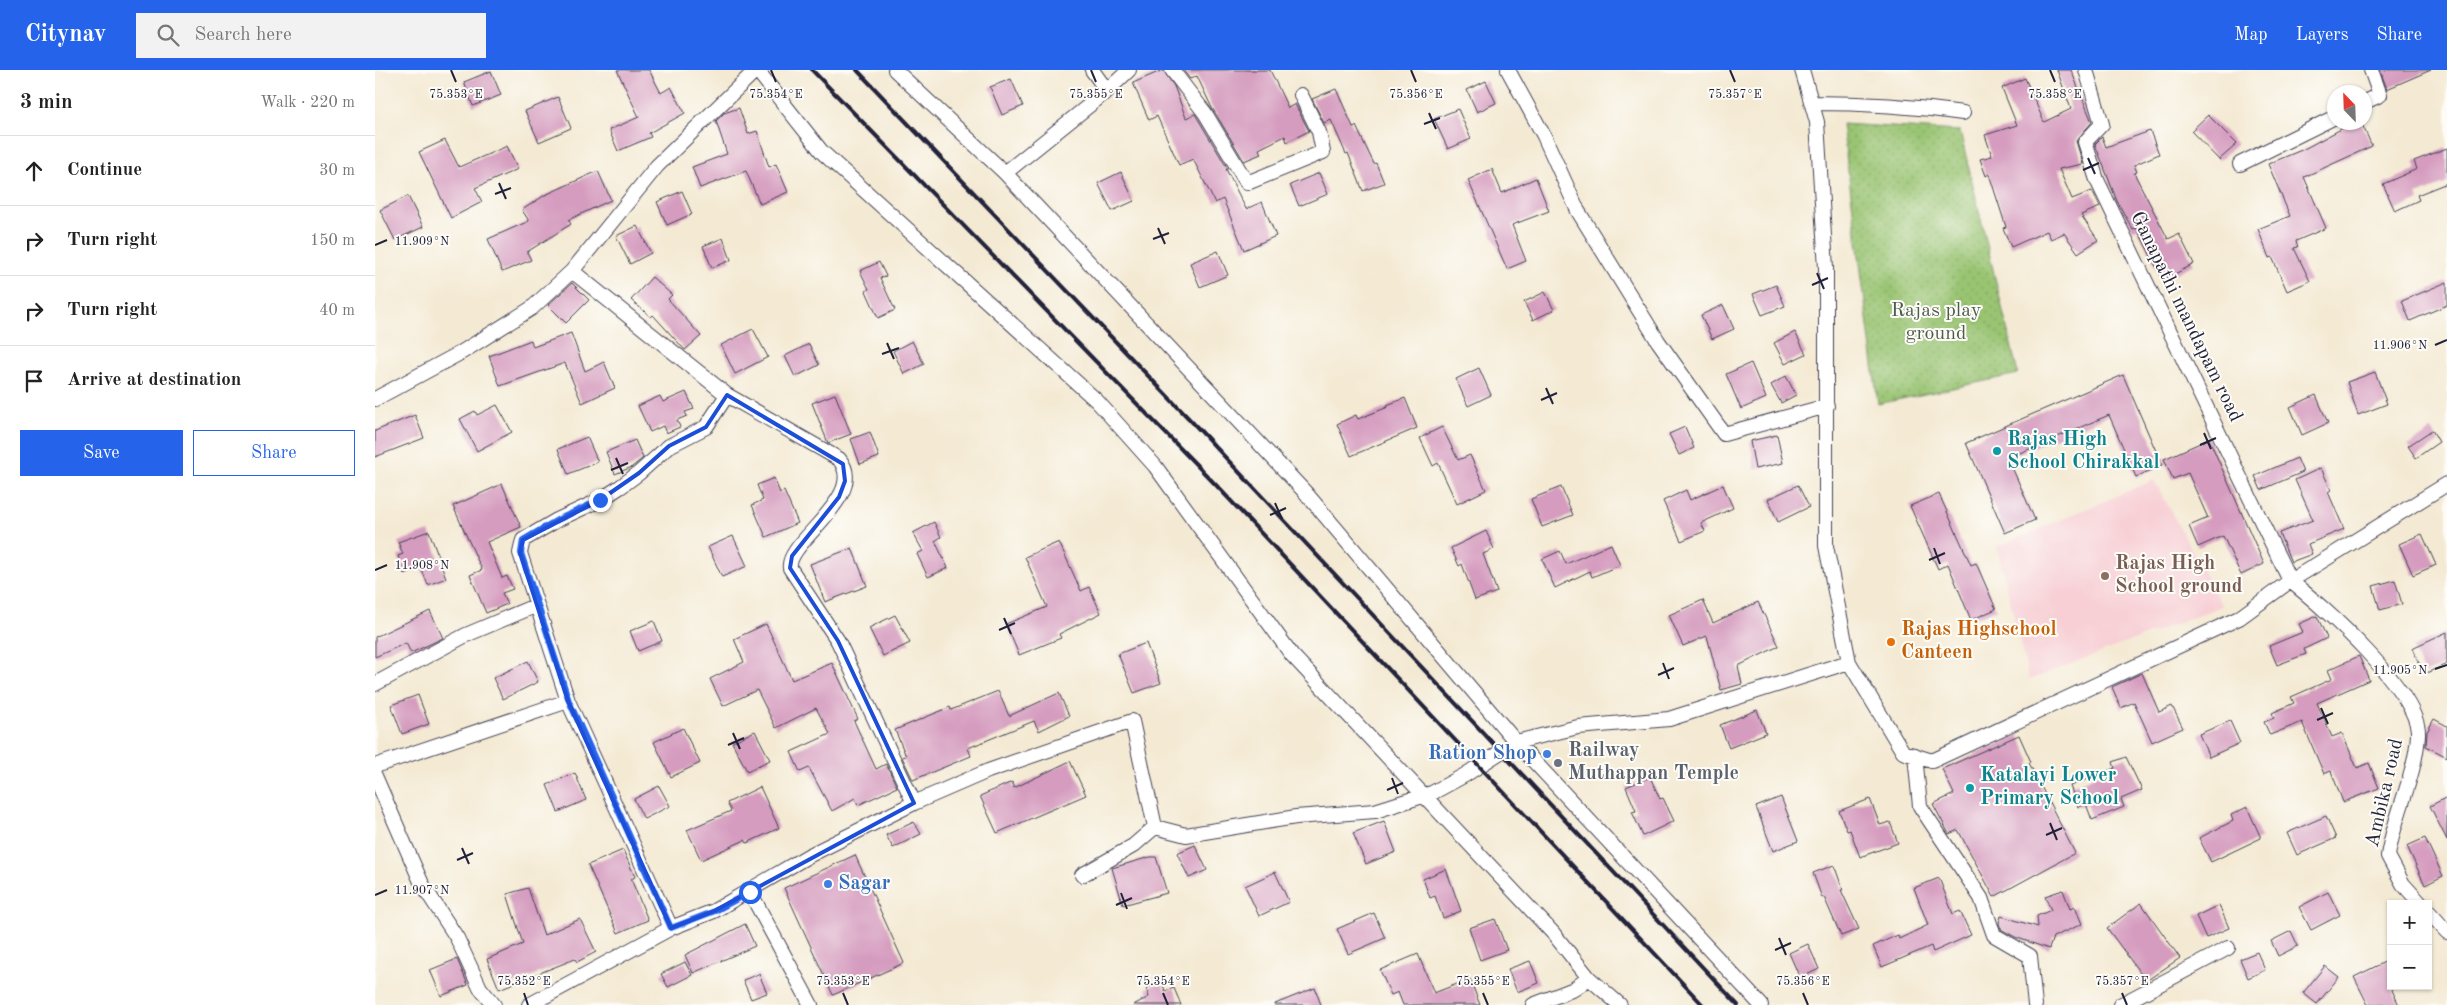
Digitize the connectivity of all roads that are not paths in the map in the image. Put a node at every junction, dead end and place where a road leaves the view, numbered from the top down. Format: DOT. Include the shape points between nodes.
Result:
graph roads {
  1 [pos="757,70"];
  2 [pos="895,70"];
  3 [pos="1092,70"];
  4 [pos="1129,70"];
  5 [pos="1173,70"];
  6 [pos="1508,70"];
  7 [pos="1803,70"];
  8 [pos="2086,70"];
  9 [pos="2371,70"];
  10 [pos="1107,91"];
  11 [pos="1301,94"];
  12 [pos="2372,99"];
  13 [pos="1812,103"];
  14 [pos="1963,113"];
  15 [pos="2327,121"];
  16 [pos="2240,164"];
  17 [pos="1005,173"];
  18 [pos="572,271"];
  19 [pos="727,395"];
  20 [pos="375,399"];
  21 [pos="1827,406"];
  22 [pos="2447,484"];
  23 [pos="2290,581"];
  24 [pos="537,605"];
  25 [pos="1849,662"];
  26 [pos="375,684"];
  27 [pos="569,701"];
  28 [pos="1516,742"];
  29 [pos="1915,755"];
  30 [pos="375,766"];
  31 [pos="375,776"];
  32 [pos="1425,795"];
  33 [pos="914,803"];
  34 [pos="1155,827"];
  35 [pos="1082,876"];
  36 [pos="750,892"];
  37 [pos="2417,900"];
  38 [pos="2432,916"];
  39 [pos="671,928"];
  40 [pos="2447,932"];
  41 [pos="2228,948"];
  42 [pos="1589,978"];
  43 [pos="493,1005"];
  44 [pos="529,1005"];
  45 [pos="811,1005"];
  46 [pos="1533,1005"];
  47 [pos="1620,1005"];
  48 [pos="1761,1005"];
  49 [pos="2035,1005"];
  50 [pos="2120,1005"];
  1 -- 18 [label="street" via="657,166"];
  1 -- 32 [label="street" via="822,152 1097,401 1155,466 1293,655"];
  2 -- 17 [label="street"];
  3 -- 10 [label="street"];
  4 -- 10 [label="street"];
  5 -- 11 [label="street" via="1205,113 1247,183 1323,152 1319,132"];
  6 -- 21 [label="street" via="1544,136 1582,218 1658,341 1724,434"];
  7 -- 13 [label="street"];
  8 -- 23 [label="street, Ganapathi mandapam road" via="2102,124 2085,142 2097,180"];
  9 -- 12 [label="street" via="2381,95"];
  10 -- 17 [label="street"];
  13 -- 14 [label="street" via="1922,107"];
  13 -- 21 [label="street" via="1817,122 1826,268"];
  15 -- 16 [label="street"];
  17 -- 28 [label="street" via="1305,492"];
  18 -- 19 [label="street"];
  18 -- 20 [label="street" via="532,308 462,352"];
  19 -- 24 [label="street" via="706,427 669,446 639,473 600,500 523,540 521,553"];
  19 -- 33 [label="street" via="843,464 845,481 839,496 822,523 803,541 789,562 792,572 838,641"];
  21 -- 25 [label="street" via="1826,546"];
  22 -- 23 [label="street"];
  23 -- 29 [label="street" via="2239,618 1932,761"];
  23 -- 37 [label="street, Ambika road" via="2354,636 2415,715 2418,733 2414,763 2388,856 2403,884"];
  24 -- 26 [label="street" via="466,635"];
  24 -- 27 [label="street"];
  25 -- 28 [label="street" via="1669,719 1577,727"];
  25 -- 29 [label="street" via="1903,752"];
  27 -- 30 [label="street"];
  27 -- 39 [label="street"];
  28 -- 32 [label="street" via="1465,775"];
  28 -- 48 [label="street"];
  29 -- 49 [label="street" via="1920,806 1981,898 1993,935 2030,956"];
  31 -- 43 [label="street" via="422,884 457,938 480,988"];
  32 -- 34 [label="street" via="1375,811 1296,817 1186,835"];
  32 -- 42 [label="street" via="1553,933"];
  33 -- 34 [label="street" via="988,771 1132,721"];
  33 -- 36 [label="street" via="808,856"];
  34 -- 35 [label="street" via="1133,846"];
  36 -- 39 [label="street" via="715,911"];
  36 -- 45 [label="street"];
  38 -- 40 [label="street"];
  39 -- 44 [label="street"];
  41 -- 50 [label="street"];
  42 -- 46 [label="street" via="1574,990"];
  42 -- 47 [label="street"];
}
